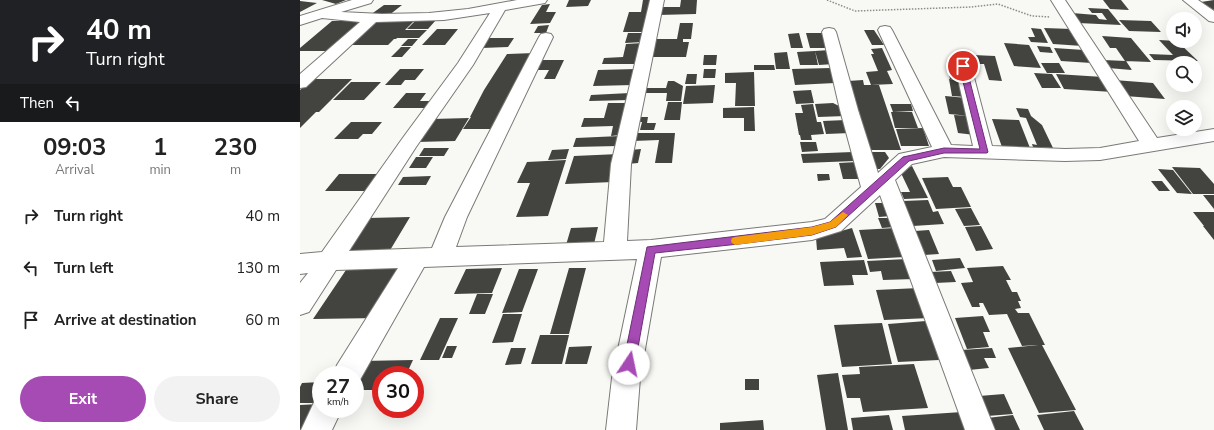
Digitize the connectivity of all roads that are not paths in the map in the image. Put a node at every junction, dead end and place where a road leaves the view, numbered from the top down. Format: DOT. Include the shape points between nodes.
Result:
graph roads {
  1 [pos="366,0"];
  2 [pos="540,0"];
  3 [pos="657,0"];
  4 [pos="1058,0"];
  5 [pos="1190,0"];
  6 [pos="502,6"];
  7 [pos="320,14"];
  8 [pos="1214,18"];
  9 [pos="372,19"];
  10 [pos="300,21"];
  11 [pos="885,30"];
  12 [pos="829,32"];
  13 [pos="546,38"];
  14 [pos="963,66"];
  15 [pos="300,83"];
  16 [pos="1214,135"];
  17 [pos="1152,146"];
  18 [pos="944,151"];
  19 [pos="984,152"];
  20 [pos="878,183"];
  21 [pos="651,249"];
  22 [pos="615,250"];
  23 [pos="429,258"];
  24 [pos="328,262"];
  25 [pos="300,264"];
  26 [pos="300,304"];
  27 [pos="353,366"];
  28 [pos="322,418"];
  29 [pos="316,430"];
  30 [pos="621,430"];
  31 [pos="980,430"];
  1 -- 7 [label="street"];
  2 -- 6 [label="street"];
  3 -- 22 [label="street" via="621,164"];
  4 -- 17 [label="street"];
  5 -- 8 [label="street"];
  6 -- 9 [label="street" via="445,16"];
  6 -- 24 [label="street" via="465,65"];
  7 -- 9 [label="street"];
  7 -- 10 [label="street"];
  9 -- 15 [label="street"];
  11 -- 18 [label="street"];
  12 -- 20 [label="street" via="849,110"];
  13 -- 23 [label="street" via="456,217"];
  14 -- 19 [label="street"];
  16 -- 17 [label="street"];
  17 -- 19 [label="street" via="1100,154"];
  18 -- 19 [label="street"];
  18 -- 20 [label="street" via="906,159"];
  20 -- 21 [label="street" via="833,224 812,231"];
  20 -- 31 [label="street"];
  21 -- 22 [label="street"];
  21 -- 30 [label="street" via="626,378"];
  22 -- 23 [label="street"];
  23 -- 24 [label="street"];
  23 -- 27 [label="street"];
  24 -- 25 [label="street"];
  24 -- 26 [label="street"];
  28 -- 29 [label="street"];
}
